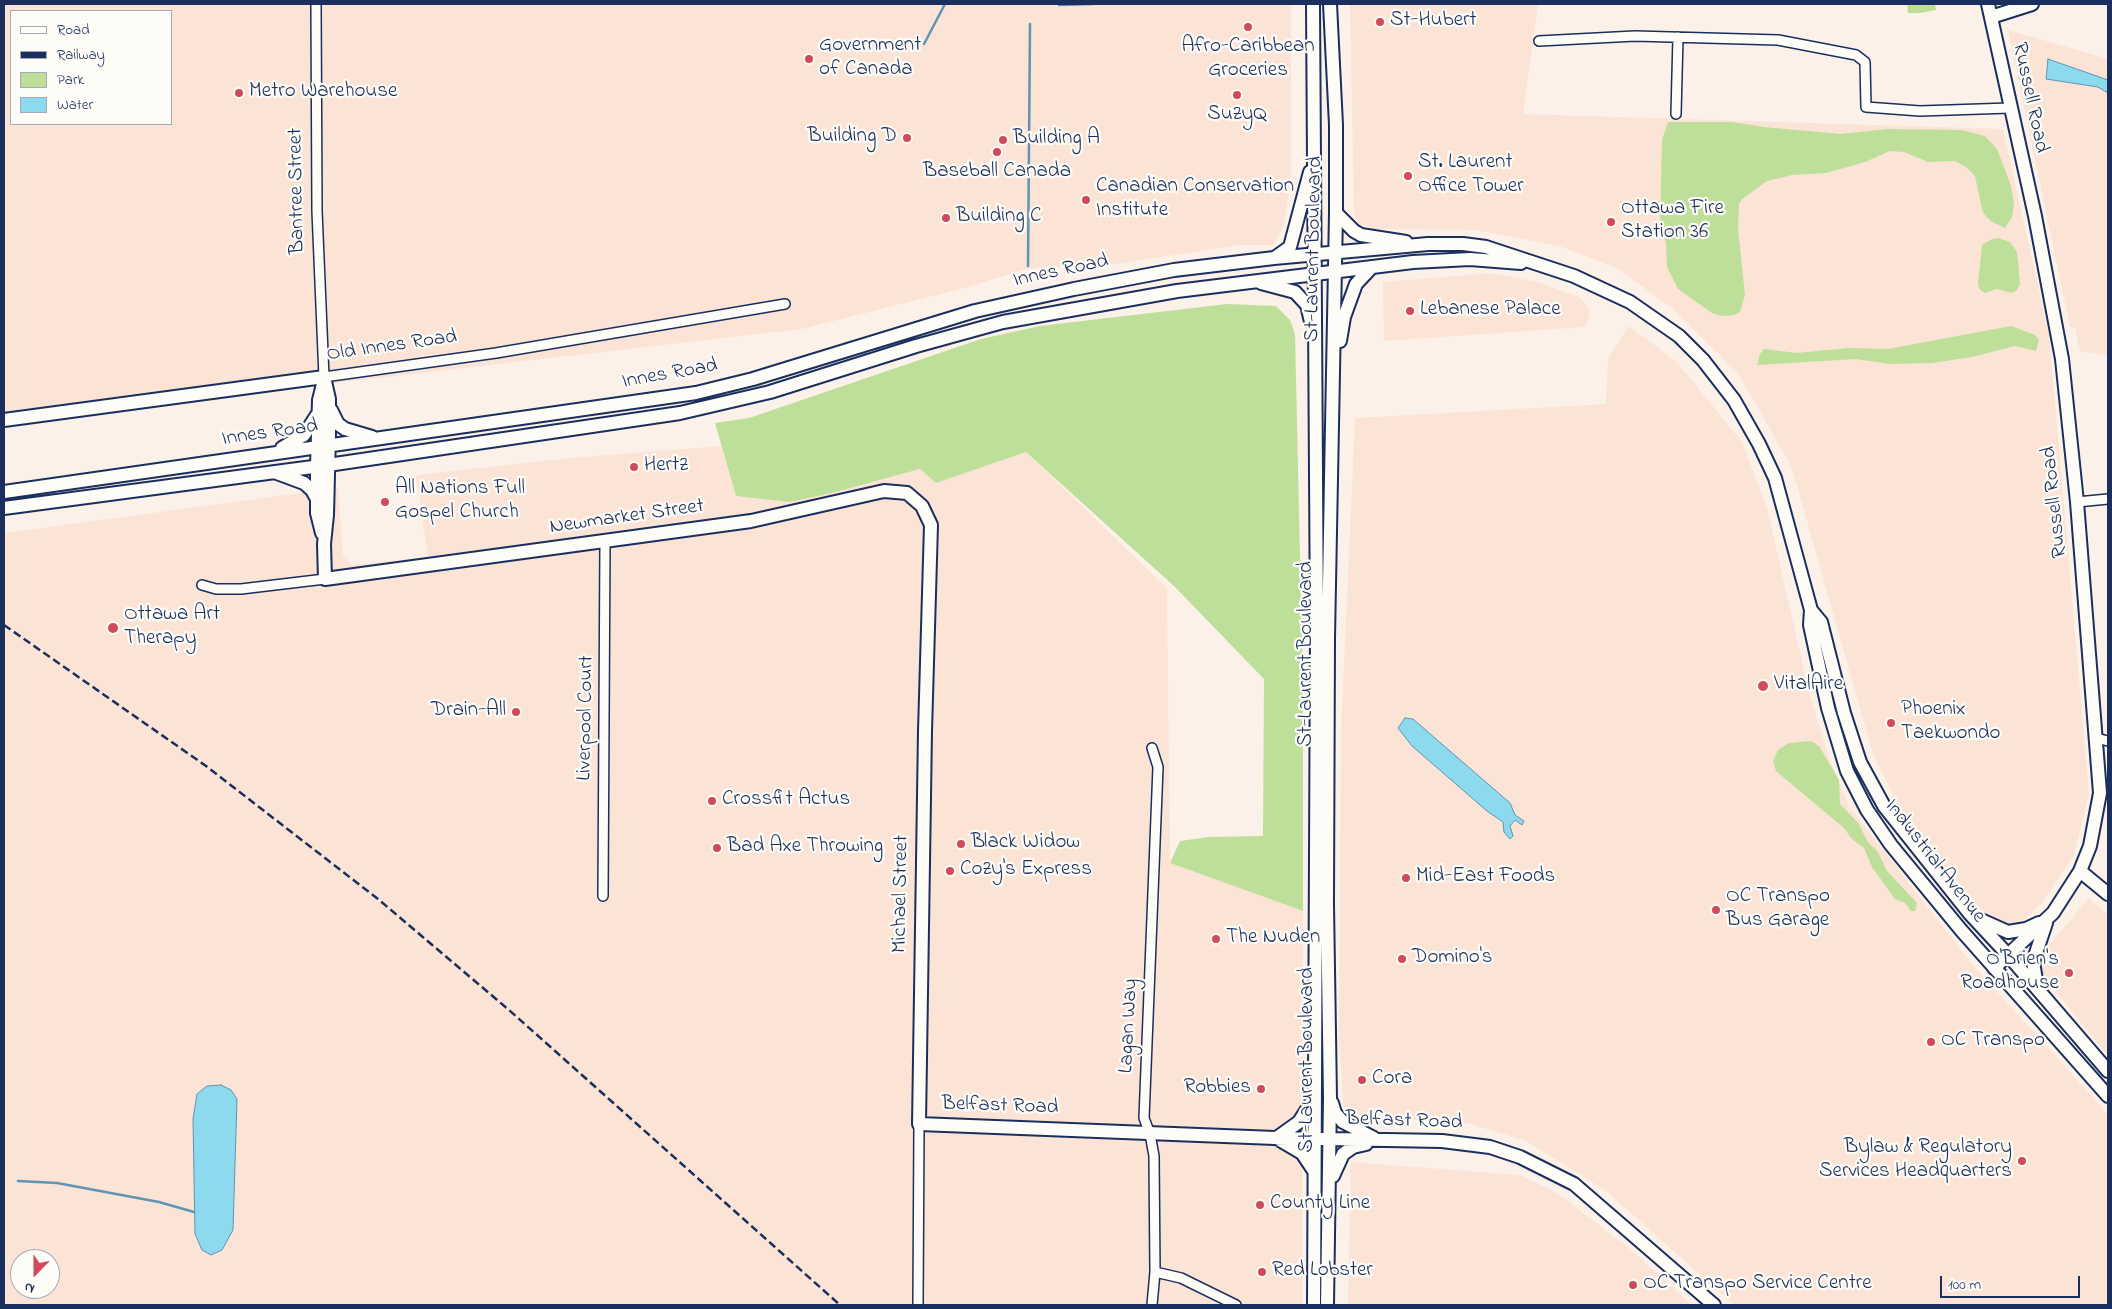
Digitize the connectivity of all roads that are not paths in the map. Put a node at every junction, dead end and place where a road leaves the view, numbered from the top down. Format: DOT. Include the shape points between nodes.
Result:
graph roads {
  1 [pos="316,4"];
  2 [pos="1313,4"];
  3 [pos="1330,4"];
  4 [pos="1988,4"];
  5 [pos="2032,4"];
  6 [pos="1991,17"];
  7 [pos="1678,37"];
  8 [pos="1539,41"];
  9 [pos="2010,108"];
  10 [pos="1676,114"];
  11 [pos="1314,153"];
  12 [pos="1336,212"];
  13 [pos="1428,244"];
  14 [pos="1334,254"];
  15 [pos="1315,256"];
  16 [pos="1274,258"];
  17 [pos="1531,263"];
  18 [pos="1372,267"];
  19 [pos="1334,272"];
  20 [pos="1315,274"];
  21 [pos="1249,281"];
  22 [pos="785,304"];
  23 [pos="1316,341"];
  24 [pos="324,377"];
  25 [pos="1333,379"];
  26 [pos="324,410"];
  27 [pos="4,420"];
  28 [pos="382,438"];
  29 [pos="324,446"];
  30 [pos="270,454"];
  31 [pos="323,466"];
  32 [pos="273,471"];
  33 [pos="4,492"];
  34 [pos="907,493"];
  35 [pos="317,499"];
  36 [pos="2108,499"];
  37 [pos="2077,502"];
  38 [pos="4,508"];
  39 [pos="604,541"];
  40 [pos="324,544"];
  41 [pos="325,578"];
  42 [pos="202,585"];
  43 [pos="1812,610"];
  44 [pos="2102,739"];
  45 [pos="1152,748"];
  46 [pos="2080,871"];
  47 [pos="2108,894"];
  48 [pos="602,896"];
  49 [pos="1970,914"];
  50 [pos="2048,919"];
  51 [pos="2009,956"];
  52 [pos="1994,968"];
  53 [pos="2038,990"];
  54 [pos="2108,1071"];
  55 [pos="1314,1096"];
  56 [pos="2108,1096"];
  57 [pos="1330,1098"];
  58 [pos="920,1124"];
  59 [pos="1150,1134"];
  60 [pos="1275,1138"];
  61 [pos="1314,1139"];
  62 [pos="1330,1140"];
  63 [pos="1379,1140"];
  64 [pos="1315,1172"];
  65 [pos="1329,1188"];
  66 [pos="1155,1272"];
  67 [pos="918,1305"];
  68 [pos="1152,1305"];
  69 [pos="1236,1305"];
  70 [pos="1314,1305"];
  71 [pos="1327,1305"];
  72 [pos="1714,1305"];
  1 -- 24 [label="street, Bantree Street" via="317,211"];
  2 -- 11 [label="main road, St-Laurent Boulevard"];
  3 -- 12 [label="main road, St-Laurent Boulevard" via="1336,125"];
  4 -- 6 [label="main road, Russell Road"];
  5 -- 6 [label="main road"];
  6 -- 9 [label="main road, Russell Road"];
  7 -- 8 [label="street"];
  7 -- 9 [label="street" via="1778,40 1856,55 1866,67 1866,107 1920,111"];
  7 -- 10 [label="street"];
  9 -- 37 [label="main road, Russell Road" via="2062,359"];
  11 -- 15 [label="main road, St-Laurent Boulevard"];
  11 -- 16 [label="main road" via="1294,235 1287,250"];
  12 -- 13 [label="main road" via="1361,235"];
  12 -- 14 [label="main road, St-Laurent Boulevard"];
  13 -- 14 [label="main road, Industrial Avenue"];
  13 -- 17 [label="main road, Industrial Avenue" via="1486,247"];
  14 -- 15 [label="main road, Innes Road"];
  14 -- 19 [label="main road, St-Laurent Boulevard"];
  15 -- 16 [label="main road, Innes Road"];
  15 -- 20 [label="main road, St-Laurent Boulevard"];
  16 -- 28 [label="main road, Innes Road" via="1174,270 995,306 753,379 689,394"];
  17 -- 18 [label="main road, Industrial Avenue" via="1441,260"];
  17 -- 43 [label="main road, Industrial Avenue" via="1574,276 1630,302 1668,327 1703,360 1739,407 1775,478"];
  18 -- 19 [label="main road, Industrial Avenue"];
  18 -- 25 [label="main road" via="1356,284 1349,302"];
  19 -- 20 [label="main road, Innes Road"];
  19 -- 25 [label="main road, St-Laurent Boulevard"];
  20 -- 21 [label="main road, Innes Road"];
  20 -- 23 [label="main road, St-Laurent Boulevard"];
  21 -- 23 [label="main road" via="1283,288 1298,295 1307,306"];
  21 -- 31 [label="main road, Innes Road" via="1022,318 925,343 795,385 687,412"];
  22 -- 24 [label="street, Old Innes Road" via="496,353"];
  23 -- 55 [label="main road, St-Laurent Boulevard"];
  24 -- 26 [label="main road, Bantree Street" via="318,400"];
  24 -- 27 [label="main road, Old Innes Road"];
  25 -- 57 [label="main road, St-Laurent Boulevard" via="1328,638"];
  26 -- 28 [label="main road" via="347,430"];
  26 -- 29 [label="main road, Bantree Street"];
  26 -- 30 [label="main road" via="300,439"];
  28 -- 29 [label="main road, Innes Road"];
  29 -- 30 [label="main road, Innes Road"];
  29 -- 31 [label="main road, Bantree Street"];
  30 -- 33 [label="main road, Innes Road"];
  31 -- 32 [label="main road, Innes Road"];
  31 -- 35 [label="main road, Bantree Street"];
  31 -- 40 [label="main road, Bantree Street"];
  32 -- 35 [label="main road" via="304,483"];
  32 -- 38 [label="main road, Innes Road"];
  34 -- 39 [label="main road, Newmarket Street" via="884,491 752,521"];
  34 -- 58 [label="main road, Michael Street" via="922,506 931,525 924,764"];
  35 -- 40 [label="main road, Bantree Street"];
  36 -- 37 [label="street"];
  37 -- 44 [label="main road, Russell Road"];
  39 -- 41 [label="main road, Newmarket Street"];
  39 -- 48 [label="street, Liverpool Court"];
  40 -- 41 [label="main road, Bantree Street"];
  41 -- 42 [label="street, Newmarket Street" via="241,590"];
  43 -- 49 [label="main road, Industrial Avenue" via="1821,622 1844,713 1869,779 1884,806"];
  43 -- 52 [label="main road, Industrial Avenue" via="1810,625 1828,708 1847,771 1867,810 1891,845"];
  44 -- 46 [label="main road, Russell Road" via="2098,813"];
  45 -- 59 [label="street, Lagan Way" via="1158,767 1144,1118"];
  46 -- 47 [label="main road"];
  46 -- 50 [label="main road, Russell Road"];
  49 -- 50 [label="main road" via="2008,932 2026,929"];
  49 -- 51 [label="main road, Industrial Avenue"];
  50 -- 51 [label="main road, Russell Road"];
  50 -- 53 [label="main road" via="2033,962"];
  51 -- 52 [label="main road, Russell Road"];
  51 -- 53 [label="main road, Industrial Avenue"];
  52 -- 56 [label="main road, Industrial Avenue"];
  53 -- 54 [label="main road, Industrial Avenue"];
  55 -- 60 [label="main road" via="1299,1122"];
  55 -- 61 [label="main road, St-Laurent Boulevard"];
  57 -- 62 [label="main road, St-Laurent Boulevard"];
  57 -- 63 [label="main road" via="1335,1113 1343,1122"];
  58 -- 59 [label="main road, Belfast Road"];
  58 -- 67 [label="street, Michael Street"];
  59 -- 60 [label="main road, Belfast Road"];
  59 -- 66 [label="street, Lagan Way" via="1154,1156"];
  60 -- 61 [label="main road, Belfast Road"];
  60 -- 64 [label="main road" via="1302,1153"];
  61 -- 62 [label="main road, Belfast Road"];
  61 -- 64 [label="main road, St-Laurent Boulevard"];
  62 -- 63 [label="main road, Belfast Road"];
  62 -- 65 [label="main road, St-Laurent Boulevard"];
  63 -- 65 [label="main road" via="1353,1147 1344,1154"];
  63 -- 72 [label="main road, Belfast Road" via="1442,1141 1490,1147 1520,1157 1574,1184"];
  64 -- 70 [label="main road, St-Laurent Boulevard"];
  65 -- 71 [label="main road, St-Laurent Boulevard"];
  66 -- 68 [label="street, Lagan Way"];
  66 -- 69 [label="street" via="1181,1278"];
}
